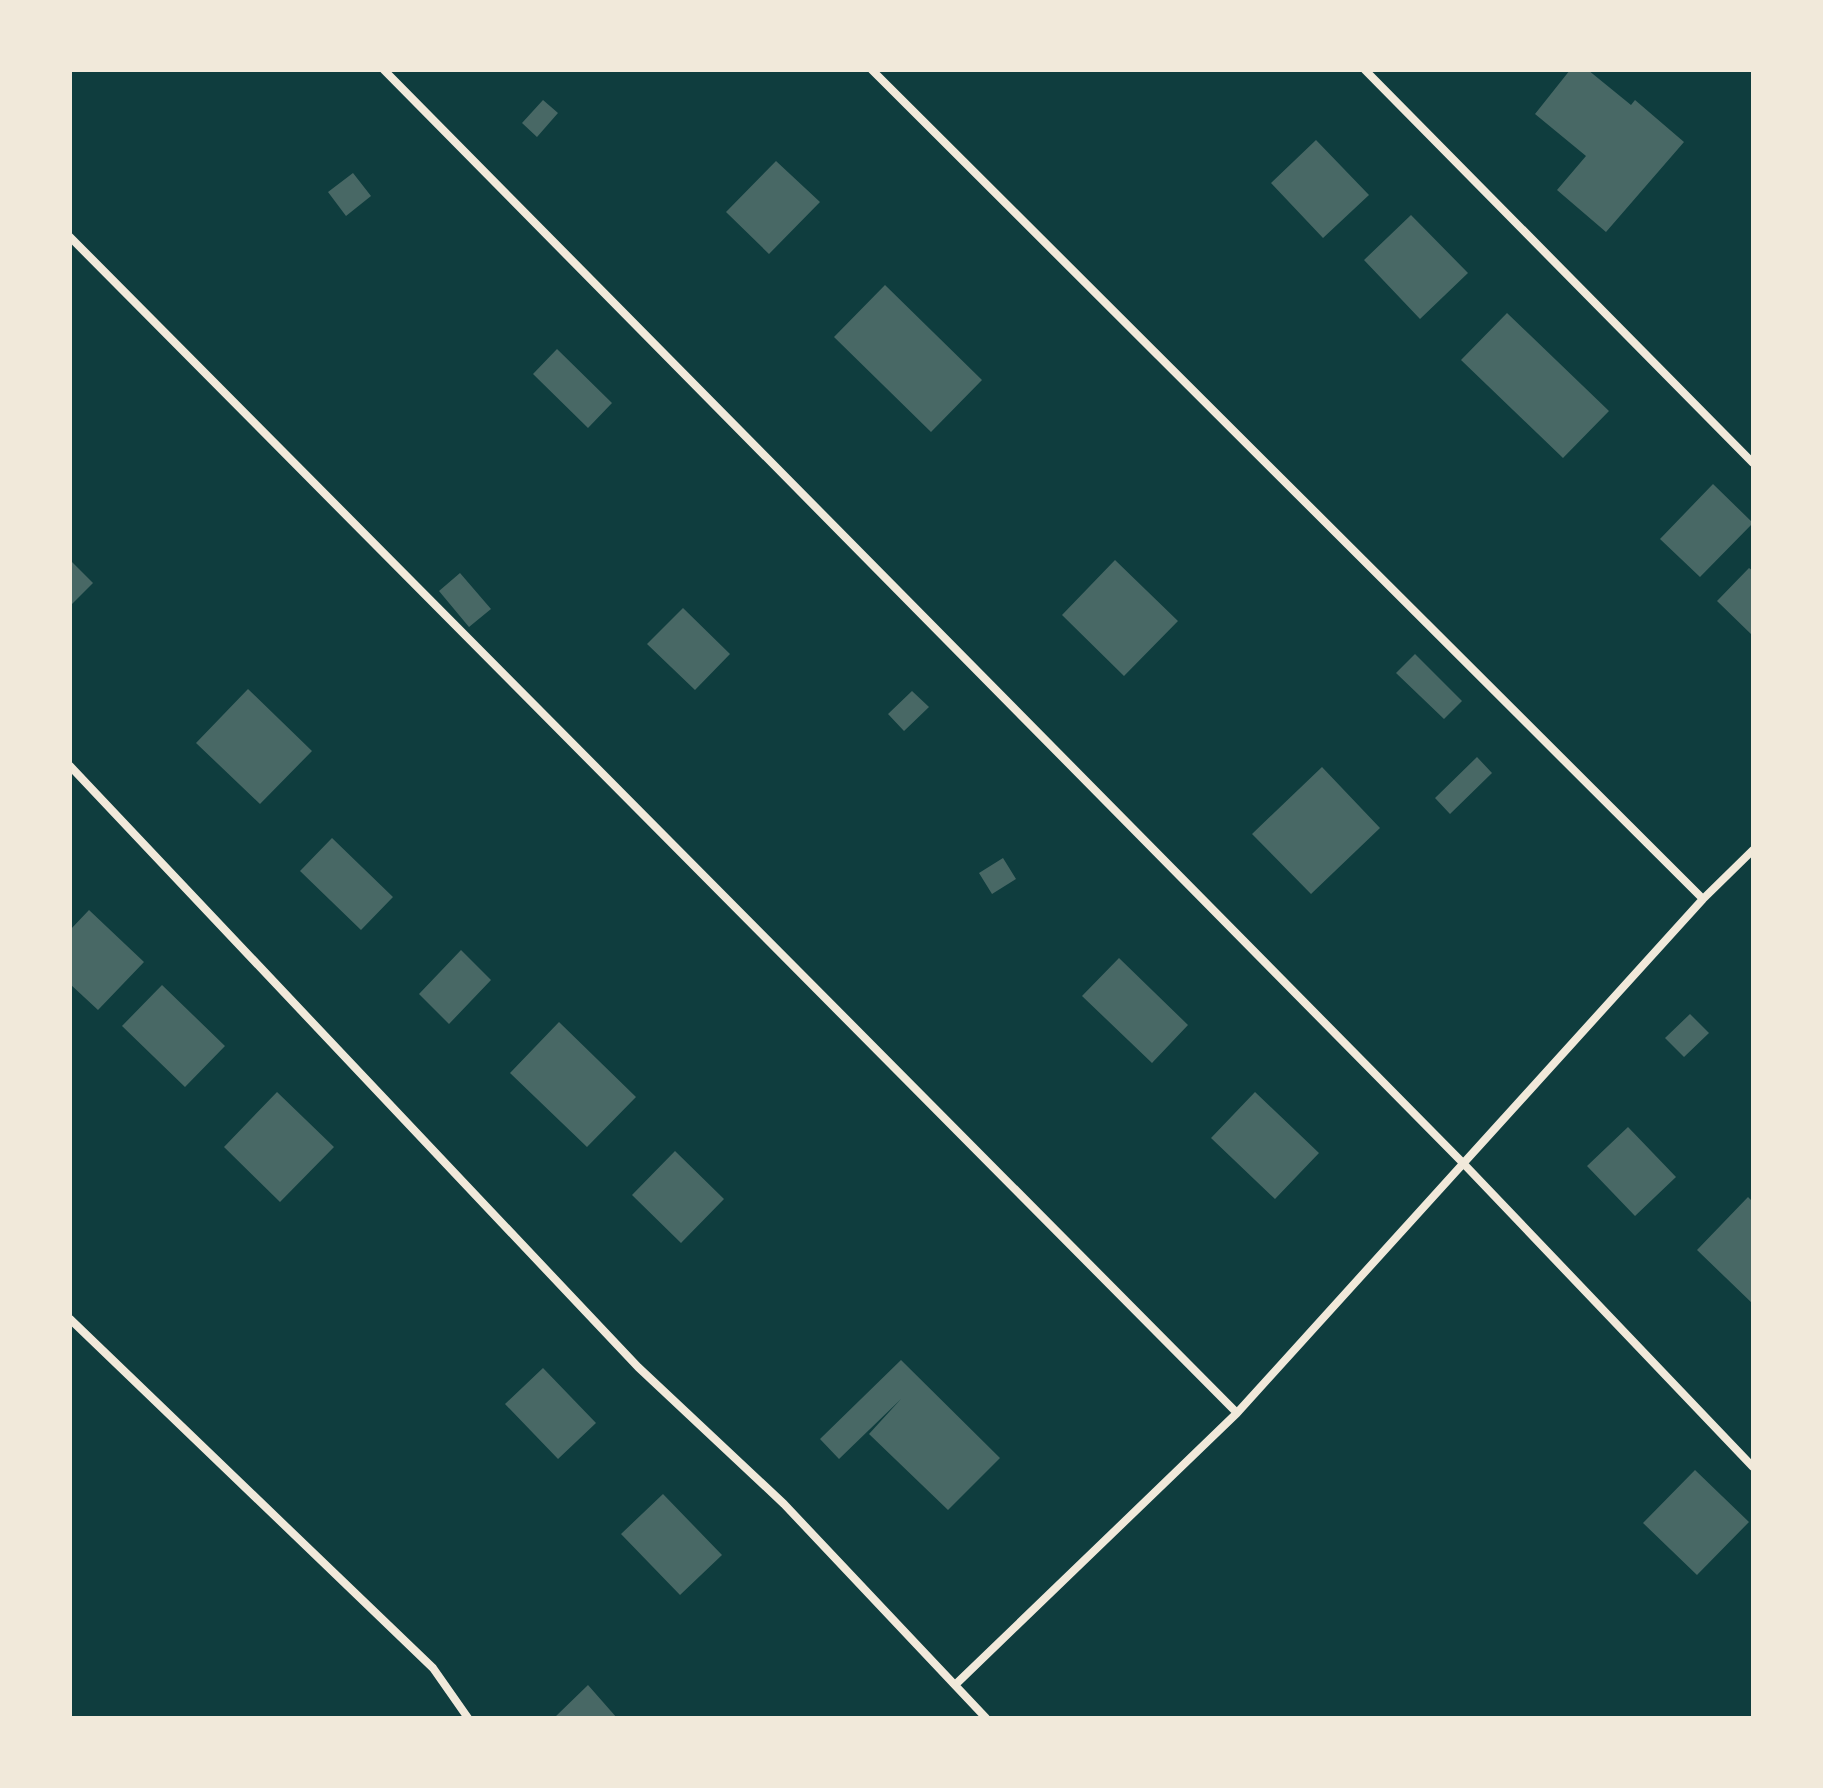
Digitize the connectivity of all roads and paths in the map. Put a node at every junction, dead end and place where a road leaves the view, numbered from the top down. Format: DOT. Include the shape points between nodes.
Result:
graph roads {
  1 [pos="384,70"];
  2 [pos="872,70"];
  3 [pos="1365,70"];
  4 [pos="70,237"];
  5 [pos="1753,463"];
  6 [pos="70,766"];
  7 [pos="1753,850"];
  8 [pos="1703,899"];
  9 [pos="1462,1162"];
  10 [pos="70,1319"];
  11 [pos="1237,1413"];
  12 [pos="1753,1467"];
  13 [pos="955,1685"];
  14 [pos="468,1718"];
  15 [pos="986,1718"];
  1 -- 9 [label="street"];
  2 -- 8 [label="street"];
  3 -- 5 [label="street"];
  4 -- 11 [label="street"];
  6 -- 13 [label="street" via="638,1367 784,1504"];
  7 -- 8 [label="street"];
  8 -- 9 [label="street"];
  9 -- 11 [label="street"];
  9 -- 12 [label="street"];
  10 -- 14 [label="street" via="433,1668"];
  11 -- 13 [label="street"];
  13 -- 15 [label="street"];
}
